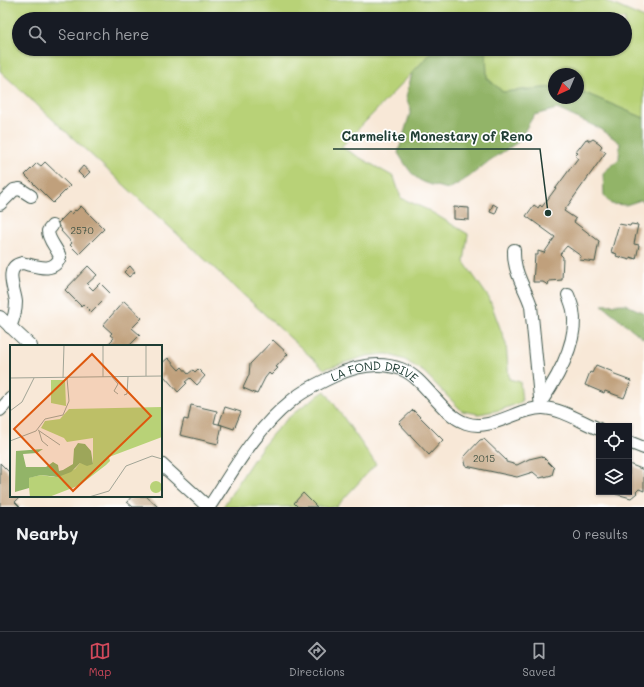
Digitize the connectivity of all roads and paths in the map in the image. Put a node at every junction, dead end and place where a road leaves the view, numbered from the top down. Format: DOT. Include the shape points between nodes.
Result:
graph roads {
  1 [pos="31,196"];
  2 [pos="0,204"];
  3 [pos="52,226"];
  4 [pos="514,250"];
  5 [pos="568,295"];
  6 [pos="0,317"];
  7 [pos="10,326"];
  8 [pos="30,345"];
  9 [pos="10,399"];
  10 [pos="541,405"];
  11 [pos="0,410"];
  12 [pos="596,428"];
  13 [pos="632,443"];
  14 [pos="644,448"];
  15 [pos="162,465"];
  16 [pos="208,507"];
  1 -- 2 [label="street" via="20,189 14,190"];
  3 -- 7 [label="street" via="48,236 60,257 58,262 48,268 22,264 14,267 11,279 16,303 15,316"];
  4 -- 10 [label="street" via="517,273 531,306"];
  5 -- 10 [label="street" via="573,310 571,339 566,357"];
  6 -- 7 [label="street"];
  7 -- 8 [label="street"];
  9 -- 11 [label="street"];
  10 -- 12 [label="street, LA FOND DRIVE"];
  10 -- 16 [label="street, LA FOND DRIVE" via="504,420 482,424 467,423 452,415 417,380 403,370 375,365 349,370 318,384 290,401 249,445"];
  13 -- 14 [label="street"];
  15 -- 16 [label="street"];
}
